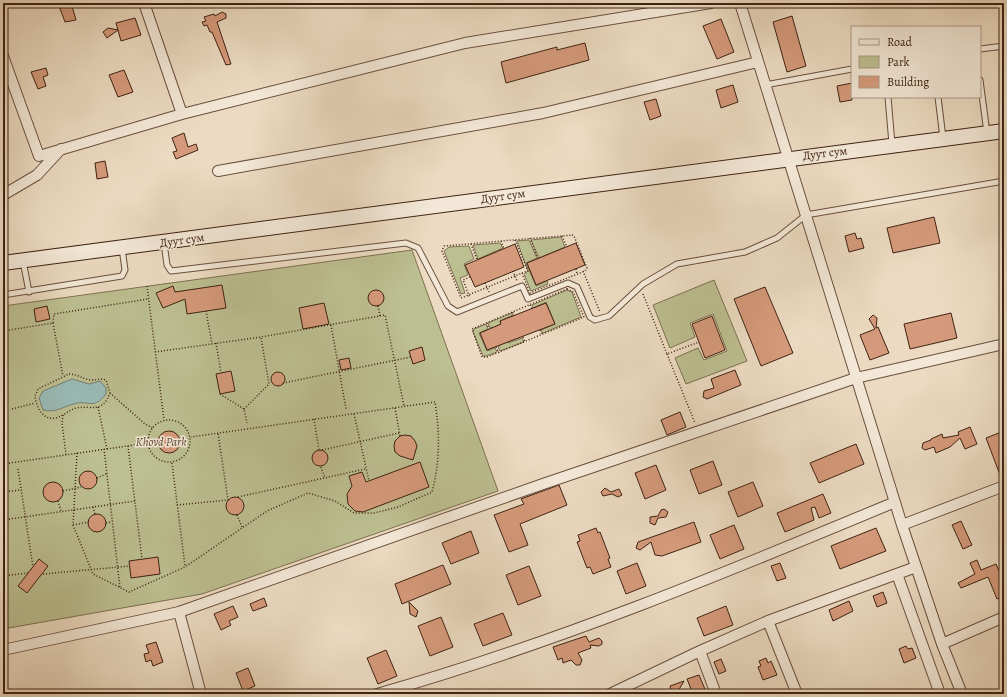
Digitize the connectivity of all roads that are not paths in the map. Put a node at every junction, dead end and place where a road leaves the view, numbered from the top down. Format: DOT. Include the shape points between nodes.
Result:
graph roads {
  1 [pos="144,3"];
  2 [pos="711,3"];
  3 [pos="740,3"];
  4 [pos="1004,46"];
  5 [pos="981,49"];
  6 [pos="3,56"];
  7 [pos="758,62"];
  8 [pos="851,69"];
  9 [pos="765,85"];
  10 [pos="981,88"];
  11 [pos="888,98"];
  12 [pos="938,98"];
  13 [pos="182,114"];
  14 [pos="1004,131"];
  15 [pos="987,133"];
  16 [pos="943,139"];
  17 [pos="892,145"];
  18 [pos="61,149"];
  19 [pos="788,158"];
  20 [pos="218,171"];
  21 [pos="1004,182"];
  22 [pos="3,194"];
  23 [pos="806,215"];
  24 [pos="164,242"];
  25 [pos="122,247"];
  26 [pos="23,260"];
  27 [pos="3,263"];
  28 [pos="29,292"];
  29 [pos="3,295"];
  30 [pos="1004,344"];
  31 [pos="856,378"];
  32 [pos="1004,486"];
  33 [pos="895,502"];
  34 [pos="902,525"];
  35 [pos="916,567"];
  36 [pos="897,574"];
  37 [pos="179,612"];
  38 [pos="1004,617"];
  39 [pos="768,621"];
  40 [pos="942,644"];
  41 [pos="3,650"];
  42 [pos="700,651"];
  43 [pos="201,694"];
  44 [pos="377,694"];
  45 [pos="610,694"];
  46 [pos="716,694"];
  47 [pos="797,694"];
  48 [pos="940,694"];
  49 [pos="962,694"];
  1 -- 13 [label="street"];
  2 -- 13 [label="street" via="464,43"];
  3 -- 7 [label="street"];
  4 -- 5 [label="lane"];
  6 -- 18 [label="street" via="39,156"];
  7 -- 9 [label="street"];
  7 -- 20 [label="street" via="543,114"];
  8 -- 9 [label="lane"];
  9 -- 19 [label="street"];
  10 -- 15 [label="lane"];
  11 -- 17 [label="lane"];
  12 -- 16 [label="lane"];
  13 -- 18 [label="street"];
  14 -- 15 [label="main road, Дуут сум"];
  15 -- 16 [label="main road, Дуут сум"];
  16 -- 17 [label="main road, Дуут сум"];
  17 -- 19 [label="main road, Дуут сум"];
  18 -- 22 [label="street" via="37,175"];
  19 -- 23 [label="street"];
  19 -- 24 [label="main road, Дуут сум"];
  21 -- 23 [label="lane"];
  23 -- 24 [label="lane" via="777,238 745,252 677,264 640,287 609,316 595,320 590,317 576,287 568,283 528,299 522,286 457,312 448,306 418,248 406,243 171,271 167,265"];
  23 -- 31 [label="street"];
  24 -- 25 [label="main road, Дуут сум"];
  25 -- 26 [label="main road, Дуут сум"];
  25 -- 28 [label="lane" via="125,270 122,276"];
  26 -- 27 [label="main road, Дуут сум"];
  26 -- 28 [label="lane"];
  28 -- 29 [label="lane"];
  30 -- 31 [label="street"];
  31 -- 33 [label="street"];
  31 -- 37 [label="street" via="543,484"];
  32 -- 34 [label="street"];
  33 -- 34 [label="street"];
  33 -- 44 [label="street" via="601,620 453,671"];
  34 -- 35 [label="street"];
  35 -- 36 [label="street"];
  35 -- 40 [label="street"];
  36 -- 39 [label="street"];
  36 -- 48 [label="street"];
  37 -- 41 [label="street"];
  37 -- 43 [label="street"];
  38 -- 40 [label="street"];
  39 -- 42 [label="street"];
  39 -- 47 [label="street"];
  40 -- 49 [label="street"];
  42 -- 45 [label="street"];
  42 -- 46 [label="street"];
}
